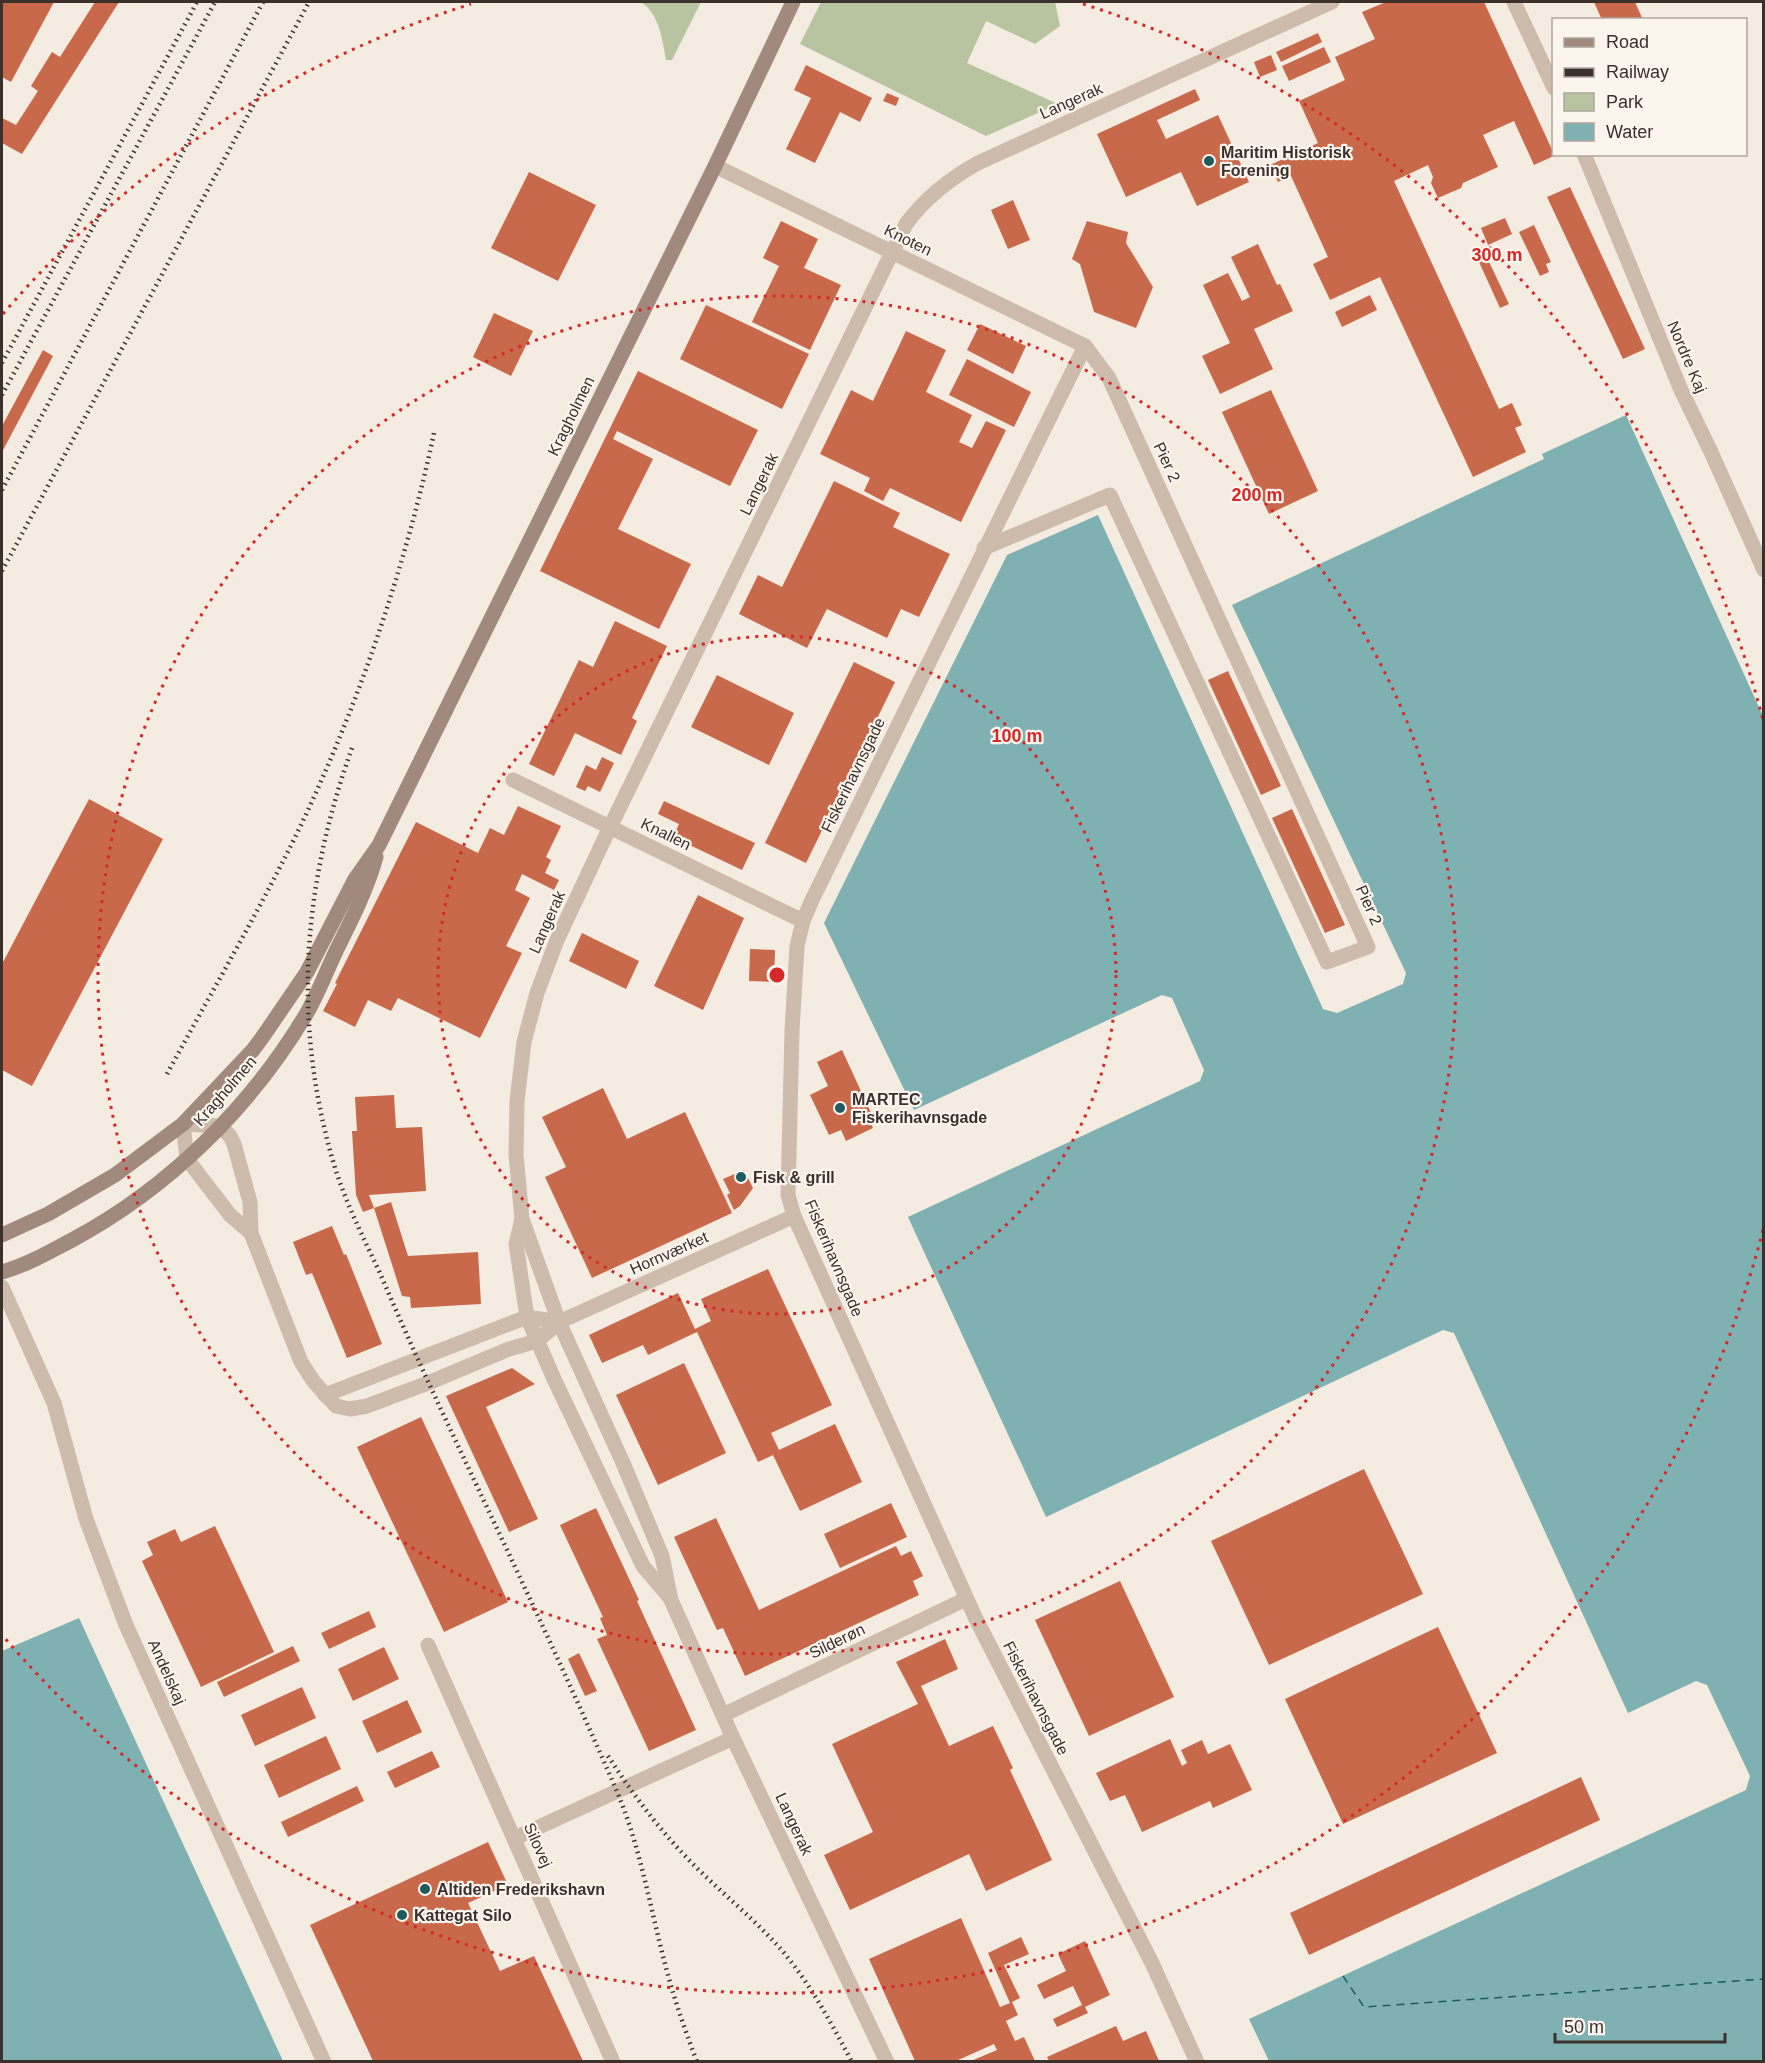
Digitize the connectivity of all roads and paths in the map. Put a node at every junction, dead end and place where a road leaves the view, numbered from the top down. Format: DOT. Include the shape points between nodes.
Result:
graph roads {
  1 [pos="793,2"];
  2 [pos="1332,2"];
  3 [pos="1514,2"];
  4 [pos="1552,84"];
  5 [pos="1585,156"];
  6 [pos="715,166"];
  7 [pos="893,253"];
  8 [pos="1085,346"];
  9 [pos="984,548"];
  10 [pos="1764,570"];
  11 [pos="513,780"];
  12 [pos="610,827"];
  13 [pos="379,845"];
  14 [pos="804,921"];
  15 [pos="183,1124"];
  16 [pos="220,1126"];
  17 [pos="187,1159"];
  18 [pos="794,1216"];
  19 [pos="522,1219"];
  20 [pos="251,1233"];
  21 [pos="2,1235"];
  22 [pos="2,1272"];
  23 [pos="2,1287"];
  24 [pos="527,1317"];
  25 [pos="559,1322"];
  26 [pos="537,1341"];
  27 [pos="325,1395"];
  28 [pos="966,1599"];
  29 [pos="671,1600"];
  30 [pos="428,1645"];
  31 [pos="723,1715"];
  32 [pos="733,1738"];
  33 [pos="515,1838"];
  34 [pos="324,2061"];
  35 [pos="613,2061"];
  36 [pos="887,2061"];
  37 [pos="1197,2061"];
  1 -- 6 [label="street, Kragholmen"];
  2 -- 7 [label="street, Langerak" via="957,174 919,206"];
  3 -- 4 [label="street"];
  5 -- 10 [label="street, Nordre Kaj" via="1681,390"];
  6 -- 7 [label="street, Knoten"];
  6 -- 13 [label="street, Kragholmen"];
  7 -- 8 [label="street, Knoten"];
  7 -- 12 [label="street, Langerak"];
  8 -- 9 [label="street, Fiskerihavnsgade"];
  8 -- 9 [label="street, Pier 2" via="1109,378 1368,947 1327,962 1110,495"];
  9 -- 14 [label="street, Fiskerihavnsgade"];
  11 -- 12 [label="street, Knallen"];
  12 -- 14 [label="street, Knallen"];
  12 -- 19 [label="street, Langerak" via="557,940 524,1042 516,1134"];
  13 -- 15 [label="street, Kragholmen" via="355,879 307,972 264,1035"];
  13 -- 16 [label="street, Kragholmen" via="368,884 308,1010 275,1061"];
  14 -- 18 [label="street, Fiskerihavnsgade" via="797,946 787,1174"];
  15 -- 16 [label="street"];
  15 -- 17 [label="street"];
  15 -- 21 [label="street, Kragholmen" via="115,1175 48,1214"];
  16 -- 17 [label="street, Kragholmen"];
  16 -- 20 [label="street, Hornværket" via="230,1136 239,1163 250,1202"];
  17 -- 20 [label="street, Hornværket" via="230,1215"];
  17 -- 22 [label="street, Kragholmen" via="159,1184 95,1227 21,1267"];
  18 -- 25 [label="street, Hornværket"];
  18 -- 28 [label="street, Fiskerihavnsgade"];
  19 -- 24 [label="street, Langerak" via="516,1244"];
  19 -- 25 [label="street, Langerak"];
  20 -- 27 [label="street, Hornværket" via="302,1362"];
  23 -- 34 [label="street, Andelskaj" via="54,1403 86,1519 126,1625"];
  24 -- 25 [label="street"];
  24 -- 26 [label="street, Langerak"];
  24 -- 27 [label="street"];
  25 -- 26 [label="street, Hornværket"];
  25 -- 29 [label="street, Langerak" via="662,1556"];
  26 -- 27 [label="street, Hornværket" via="367,1406 336,1406"];
  26 -- 29 [label="street, Langerak" via="643,1566"];
  28 -- 31 [label="street, Silderøn"];
  28 -- 37 [label="street, Fiskerihavnsgade" via="1152,1963"];
  29 -- 31 [label="street, Langerak"];
  30 -- 33 [label="street, Silovej"];
  31 -- 32 [label="street, Langerak"];
  32 -- 33 [label="street"];
  32 -- 36 [label="street, Langerak"];
  33 -- 35 [label="street, Silovej"];
}
